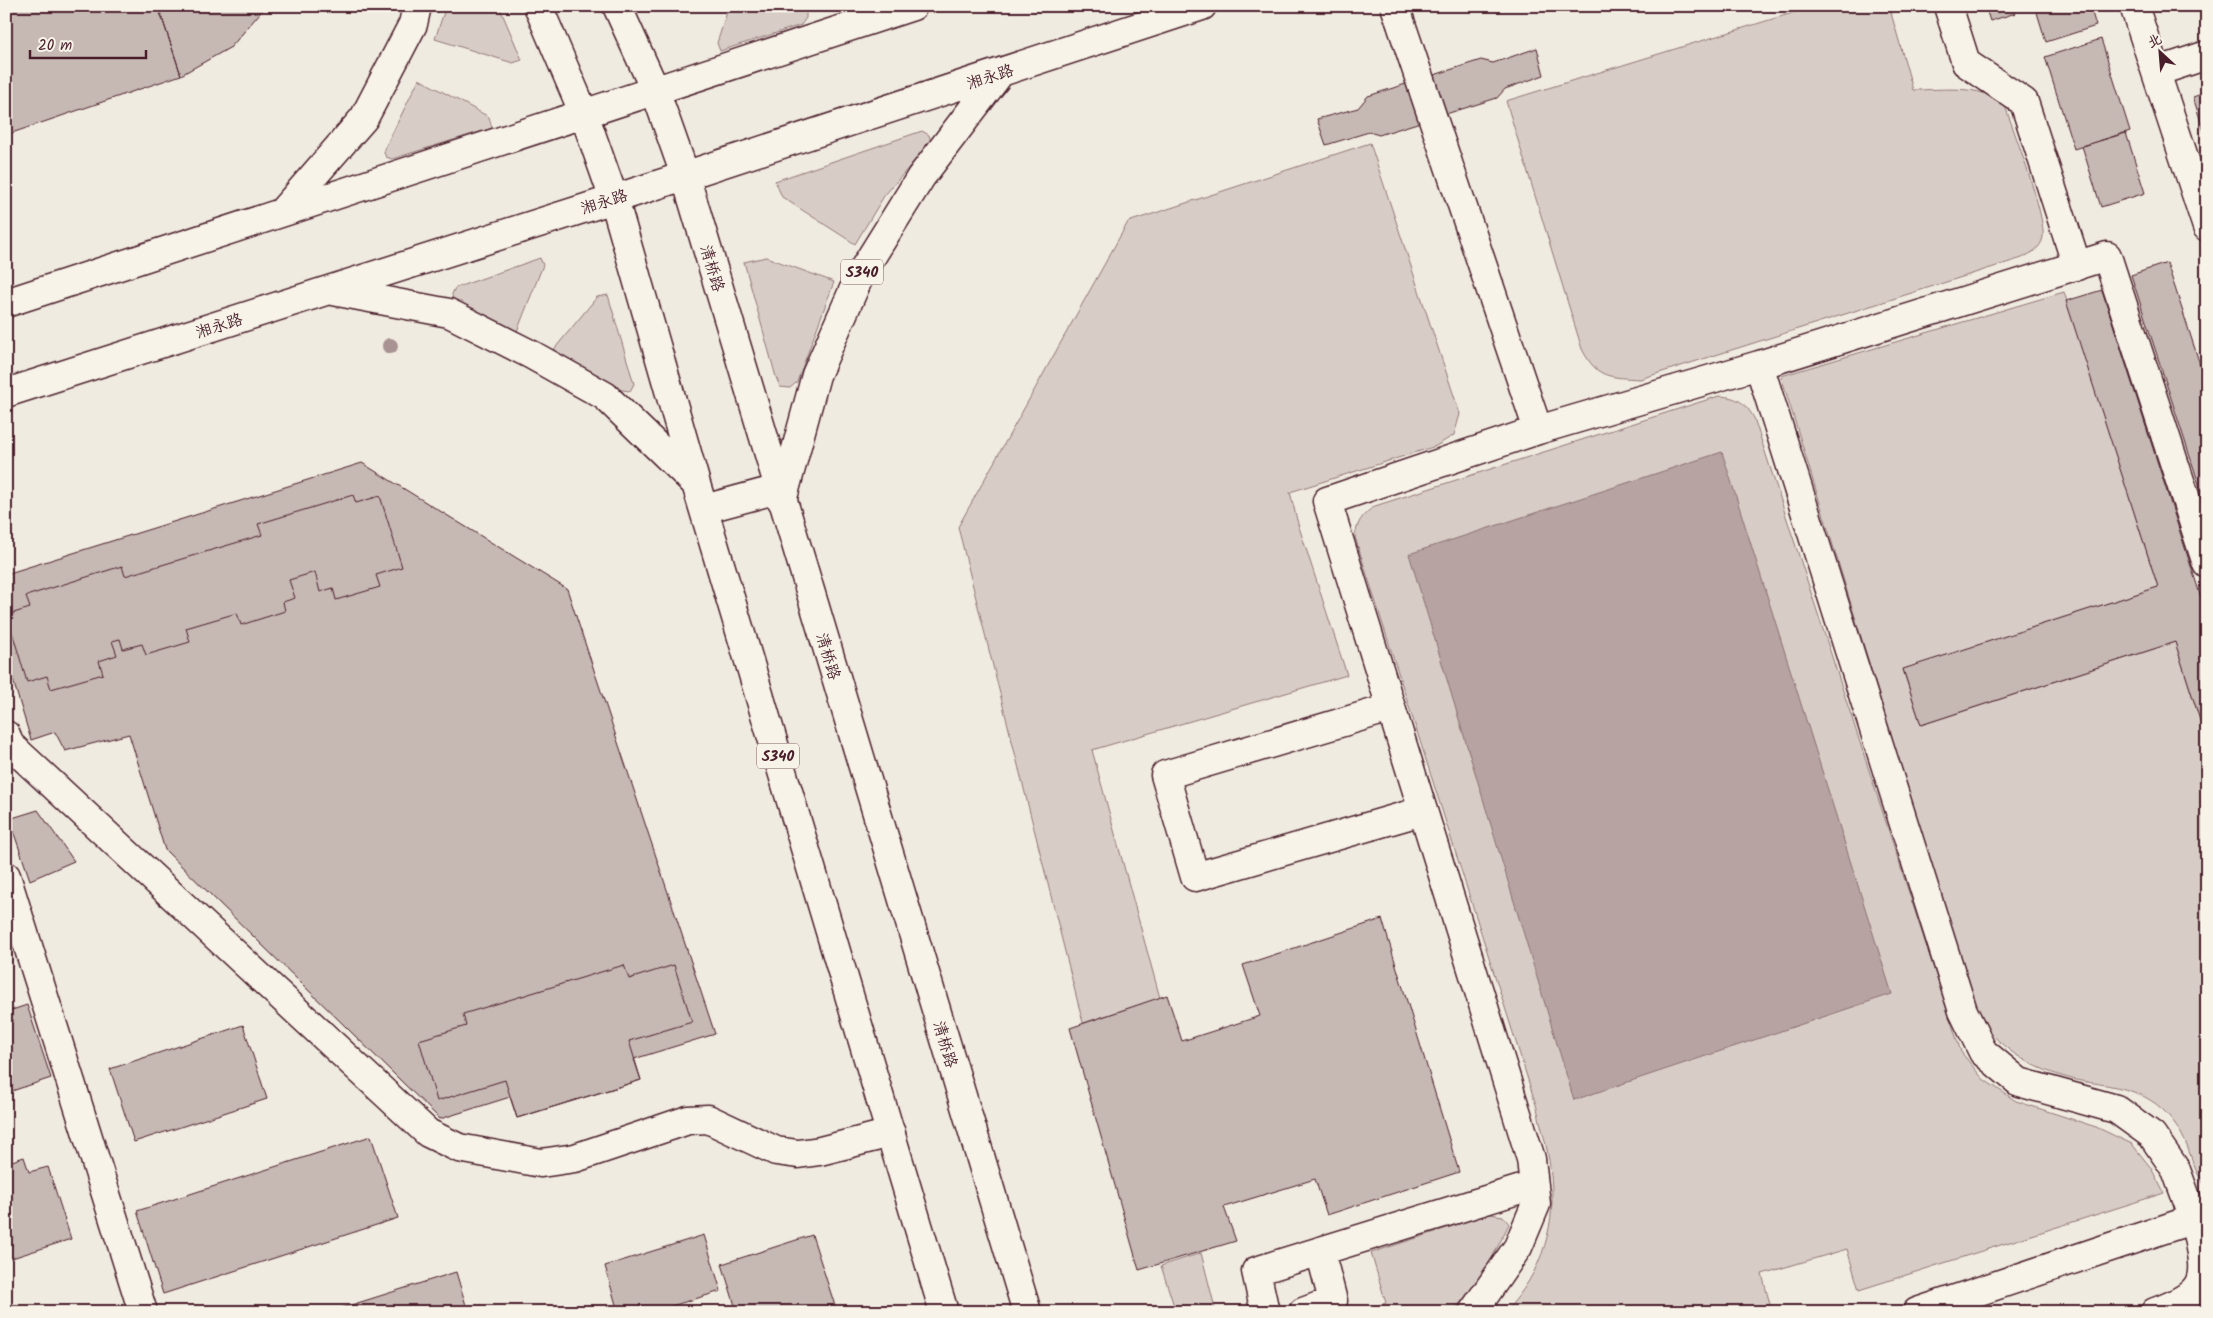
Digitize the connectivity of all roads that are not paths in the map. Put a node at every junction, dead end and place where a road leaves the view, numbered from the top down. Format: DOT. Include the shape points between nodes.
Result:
graph roads {
  1 [pos="417,6"];
  2 [pos="538,6"];
  3 [pos="617,6"];
  4 [pos="912,6"];
  5 [pos="1202,6"];
  6 [pos="1395,6"];
  7 [pos="1948,6"];
  8 [pos="2134,6"];
  9 [pos="2207,55"];
  10 [pos="2156,72"];
  11 [pos="1000,73"];
  12 [pos="655,90"];
  13 [pos="584,114"];
  14 [pos="685,175"];
  15 [pos="614,199"];
  16 [pos="282,213"];
  17 [pos="2207,227"];
  18 [pos="2077,266"];
  19 [pos="329,290"];
  20 [pos="6,303"];
  21 [pos="1759,365"];
  22 [pos="6,393"];
  23 [pos="1538,430"];
  24 [pos="696,484"];
  25 [pos="780,495"];
  26 [pos="704,509"];
  27 [pos="2207,564"];
  28 [pos="1390,708"];
  29 [pos="6,734"];
  30 [pos="1422,811"];
  31 [pos="6,876"];
  32 [pos="891,1133"];
  33 [pos="1534,1184"];
  34 [pos="2200,1216"];
  35 [pos="1320,1251"];
  36 [pos="143,1312"];
  37 [pos="944,1312"];
  38 [pos="1027,1312"];
  39 [pos="1266,1312"];
  40 [pos="1303,1312"];
  41 [pos="1473,1312"];
  42 [pos="1917,1312"];
  43 [pos="2155,1312"];
  1 -- 16 [label="main road" via="413,24 364,118"];
  2 -- 13 [label="main road"];
  3 -- 12 [label="main road, 清桥路"];
  4 -- 12 [label="main road"];
  5 -- 11 [label="main road, 湘永路"];
  6 -- 23 [label="main road"];
  7 -- 18 [label="main road" via="1966,63 2024,102"];
  8 -- 10 [label="main road"];
  9 -- 10 [label="main road"];
  10 -- 17 [label="main road"];
  11 -- 14 [label="main road, 湘永路"];
  11 -- 25 [label="main road, S340" via="921,177 860,275 816,375"];
  12 -- 13 [label="main road"];
  12 -- 14 [label="main road, 清桥路"];
  13 -- 15 [label="main road, S340"];
  13 -- 16 [label="main road"];
  14 -- 15 [label="main road, 湘永路"];
  14 -- 25 [label="main road, 清桥路"];
  15 -- 19 [label="main road, 湘永路"];
  15 -- 24 [label="main road, S340"];
  16 -- 20 [label="main road"];
  18 -- 21 [label="main road"];
  18 -- 27 [label="main road" via="2107,256"];
  19 -- 22 [label="main road, 湘永路"];
  19 -- 24 [label="main road" via="449,313 532,355 605,396"];
  21 -- 23 [label="main road"];
  21 -- 34 [label="main road" via="1963,1011 1983,1052 2019,1082 2116,1109 2152,1135 2176,1170"];
  23 -- 28 [label="main road" via="1327,501"];
  24 -- 26 [label="main road, S340"];
  25 -- 26 [label="main road"];
  25 -- 38 [label="main road, 清桥路"];
  26 -- 32 [label="main road, S340"];
  28 -- 30 [label="main road"];
  28 -- 30 [label="main road" via="1165,775 1195,877"];
  29 -- 32 [label="main road" via="9,744 428,1133 459,1148 541,1163 575,1158 688,1120 708,1119 776,1151 798,1154"];
  30 -- 33 [label="main road" via="1531,1158"];
  31 -- 36 [label="main road"];
  32 -- 37 [label="main road, S340"];
  33 -- 35 [label="main road"];
  33 -- 41 [label="main road" via="1536,1204 1518,1247"];
  34 -- 42 [label="main road"];
  34 -- 43 [label="main road" via="2204,1274 2199,1290 2184,1303"];
  35 -- 39 [label="main road" via="1256,1271"];
  35 -- 40 [label="main road" via="1333,1302"];
}
